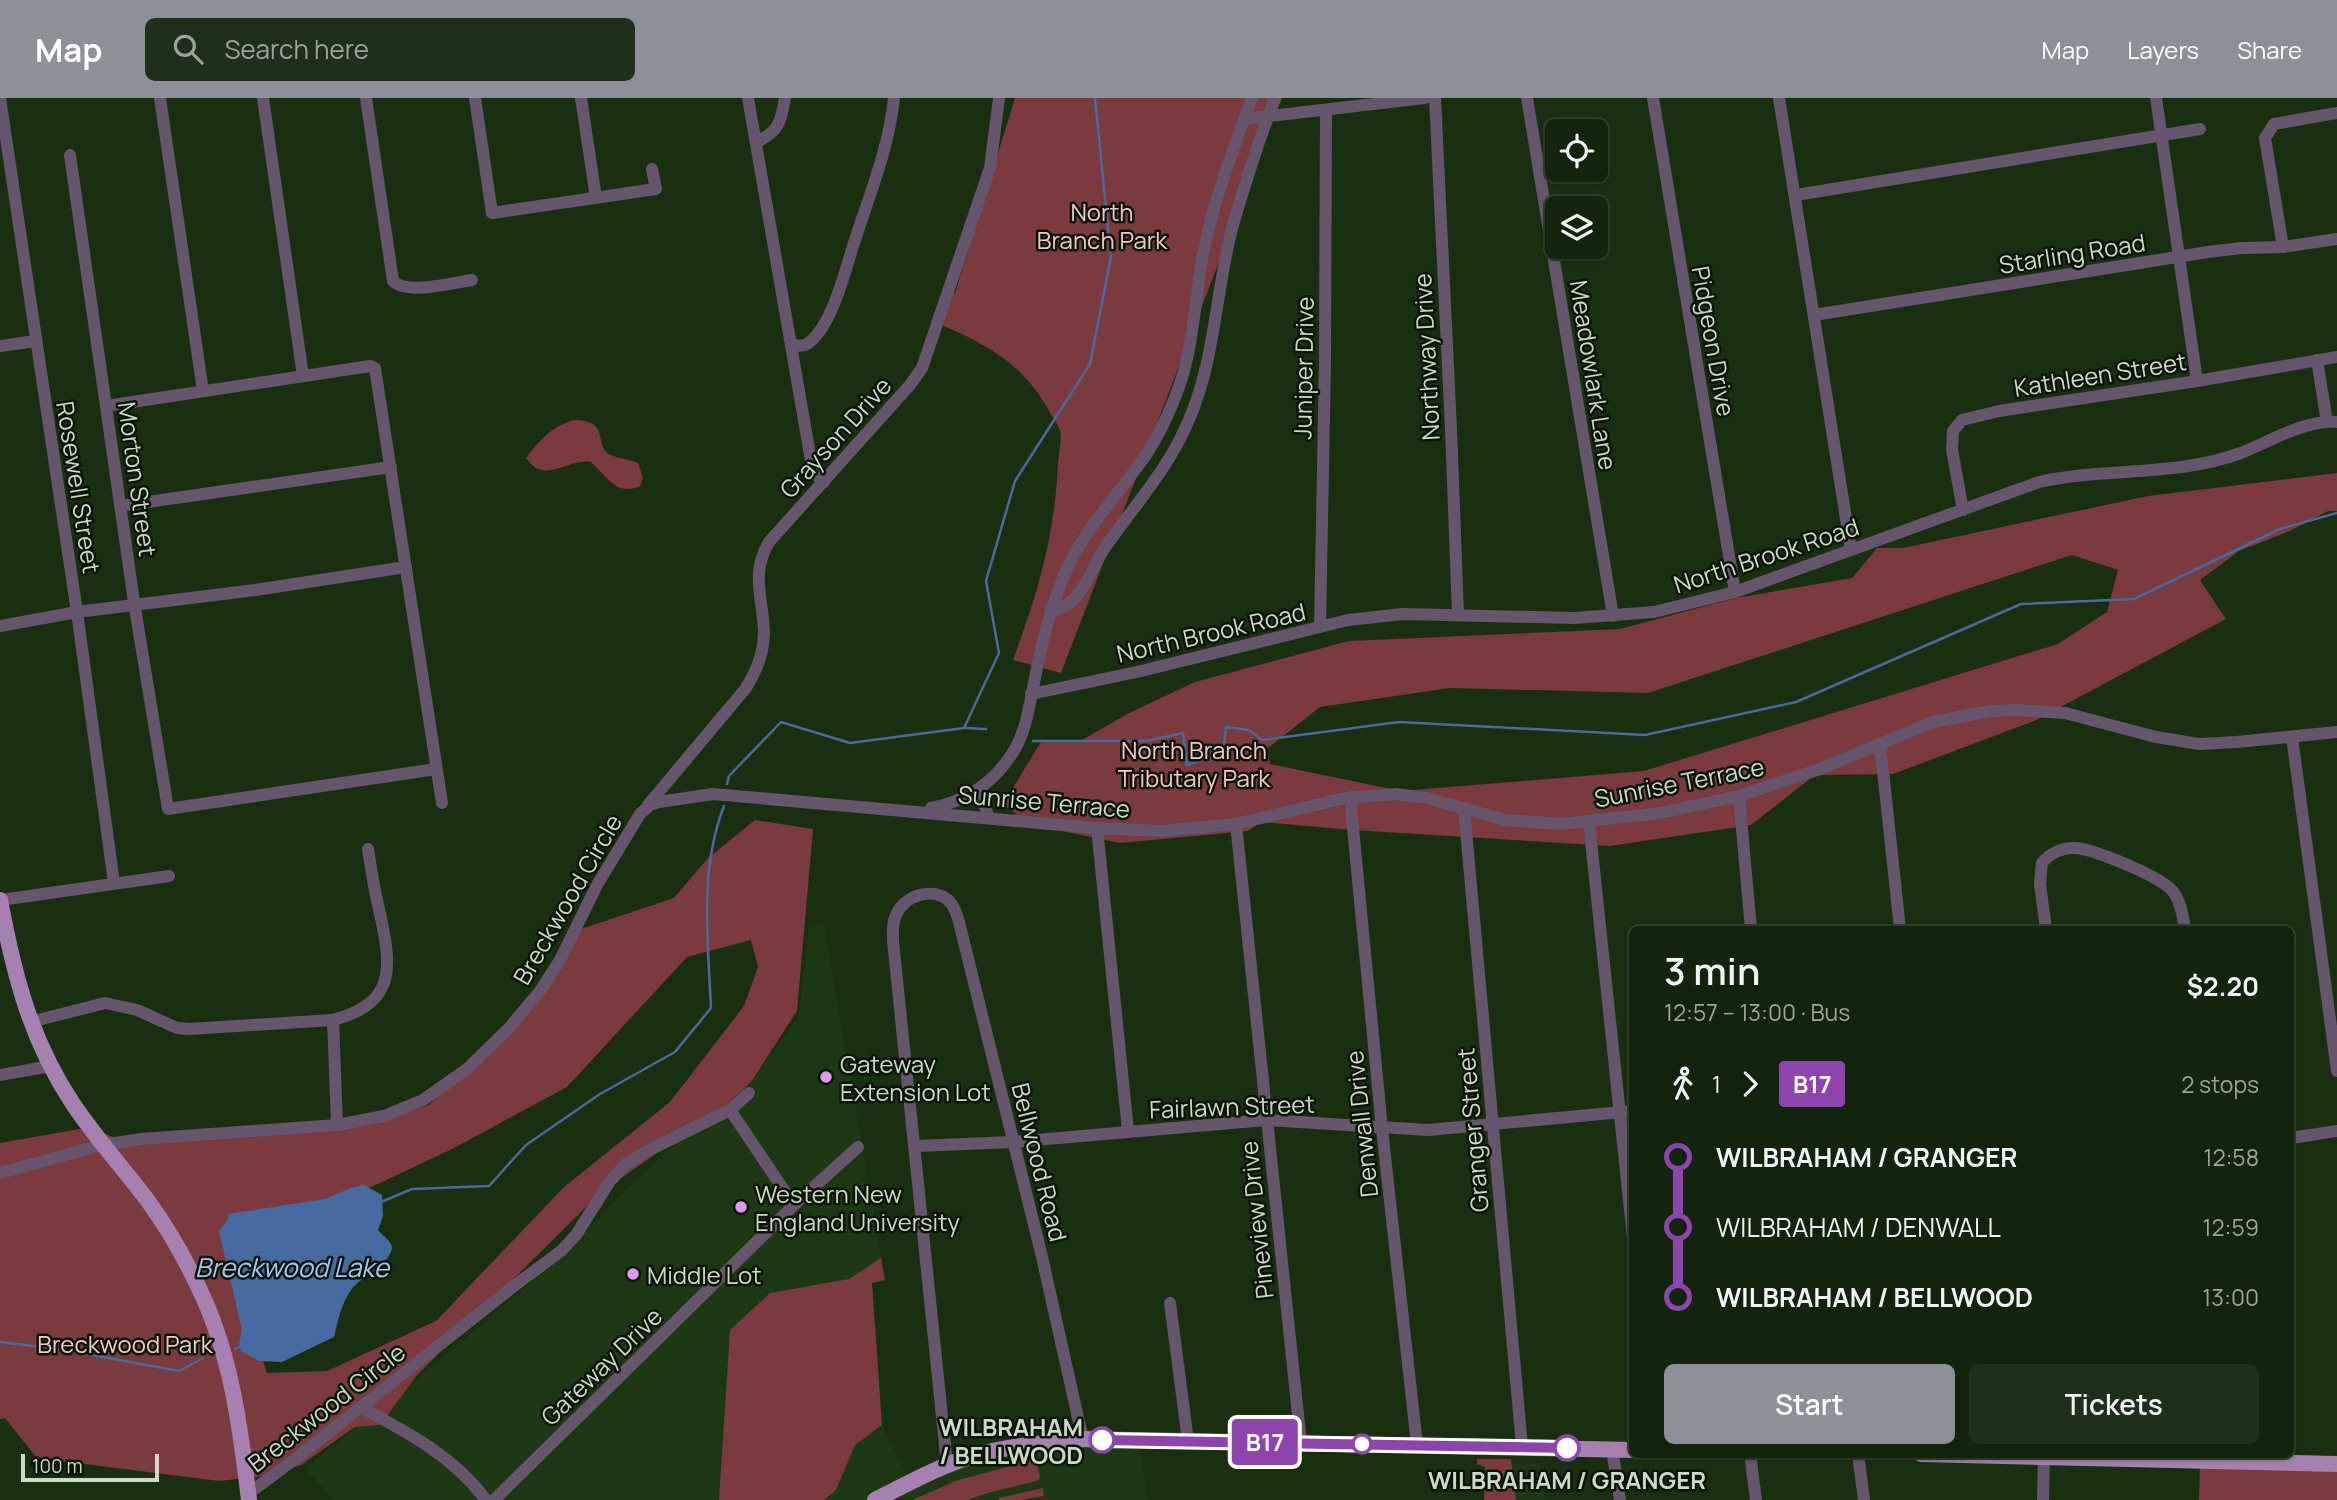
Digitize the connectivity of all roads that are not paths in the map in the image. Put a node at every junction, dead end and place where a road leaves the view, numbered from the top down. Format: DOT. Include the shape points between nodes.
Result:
graph roads {
  1 [pos="0,98"];
  2 [pos="160,98"];
  3 [pos="263,98"];
  4 [pos="366,98"];
  5 [pos="475,98"];
  6 [pos="581,98"];
  7 [pos="748,98"];
  8 [pos="785,98"];
  9 [pos="894,98"];
  10 [pos="999,98"];
  11 [pos="1252,98"];
  12 [pos="1275,98"];
  13 [pos="1425,98"];
  14 [pos="1435,98"];
  15 [pos="1527,98"];
  16 [pos="1653,98"];
  17 [pos="1779,98"];
  18 [pos="2156,98"];
  19 [pos="1326,110"];
  20 [pos="2337,113"];
  21 [pos="1267,117"];
  22 [pos="1244,119"];
  23 [pos="2200,129"];
  24 [pos="2161,135"];
  25 [pos="757,142"];
  26 [pos="69,155"];
  27 [pos="652,169"];
  28 [pos="1796,194"];
  29 [pos="596,198"];
  30 [pos="2337,239"];
  31 [pos="2283,247"];
  32 [pos="2178,257"];
  33 [pos="472,280"];
  34 [pos="1814,315"];
  35 [pos="35,341"];
  36 [pos="791,345"];
  37 [pos="0,346"];
  38 [pos="2337,357"];
  39 [pos="2317,360"];
  40 [pos="303,376"];
  41 [pos="2197,381"];
  42 [pos="203,391"];
  43 [pos="106,406"];
  44 [pos="2332,422"];
  45 [pos="391,467"];
  46 [pos="824,482"];
  47 [pos="120,506"];
  48 [pos="1963,510"];
  49 [pos="1851,551"];
  50 [pos="406,567"];
  51 [pos="1735,592"];
  52 [pos="135,605"];
  53 [pos="77,612"];
  54 [pos="1050,613"];
  55 [pos="1458,615"];
  56 [pos="1613,617"];
  57 [pos="0,625"];
  58 [pos="1320,627"];
  59 [pos="1031,694"];
  60 [pos="2337,732"];
  61 [pos="2292,737"];
  62 [pos="1880,743"];
  63 [pos="436,769"];
  64 [pos="671,777"];
  65 [pos="979,790"];
  66 [pos="713,794"];
  67 [pos="1739,796"];
  68 [pos="1350,797"];
  69 [pos="769,800"];
  70 [pos="442,803"];
  71 [pos="1464,809"];
  72 [pos="913,810"];
  73 [pos="640,814"];
  74 [pos="989,818"];
  75 [pos="1589,822"];
  76 [pos="1236,824"];
  77 [pos="1097,828"];
  78 [pos="368,849"];
  79 [pos="169,876"];
  80 [pos="114,883"];
  81 [pos="0,900"];
  82 [pos="1751,926"];
  83 [pos="1900,926"];
  84 [pos="2046,926"];
  85 [pos="2184,926"];
  86 [pos="6,968"];
  87 [pos="332,1020"];
  88 [pos="30,1021"];
  89 [pos="51,1066"];
  90 [pos="2337,1071"];
  91 [pos="0,1075"];
  92 [pos="749,1093"];
  93 [pos="730,1110"];
  94 [pos="1629,1112"];
  95 [pos="1619,1113"];
  96 [pos="1266,1120"];
  97 [pos="1492,1124"];
  98 [pos="337,1125"];
  99 [pos="1382,1129"];
  100 [pos="1128,1131"];
  101 [pos="2337,1131"];
  102 [pos="2294,1138"];
  103 [pos="1013,1142"];
  104 [pos="102,1145"];
  105 [pos="916,1146"];
  106 [pos="858,1147"];
  107 [pos="0,1172"];
  108 [pos="1629,1202"];
  109 [pos="794,1206"];
  110 [pos="1170,1303"];
  111 [pos="362,1408"];
  112 [pos="1083,1440"];
  113 [pos="1188,1441"];
  114 [pos="1301,1443"];
  115 [pos="1417,1445"];
  116 [pos="1521,1446"];
  117 [pos="1612,1449"];
  118 [pos="1629,1450"];
  119 [pos="1751,1458"];
  120 [pos="1859,1458"];
  121 [pos="2044,1458"];
  122 [pos="2140,1458"];
  123 [pos="2337,1464"];
  124 [pos="947,1465"];
  125 [pos="249,1497"];
  126 [pos="486,1500"];
  127 [pos="494,1500"];
  128 [pos="875,1500"];
  129 [pos="1620,1500"];
  130 [pos="1756,1500"];
  131 [pos="1864,1500"];
  132 [pos="2043,1500"];
  1 -- 35 [label="street, Rosewell Street"];
  2 -- 42 [label="street"];
  3 -- 40 [label="street"];
  4 -- 33 [label="street" via="393,281 398,287 410,288"];
  5 -- 29 [label="street" via="492,213"];
  6 -- 29 [label="street"];
  7 -- 25 [label="street"];
  8 -- 25 [label="street" via="776,130"];
  9 -- 36 [label="street" via="882,159 831,307 812,340"];
  10 -- 46 [label="street, Grayson Drive" via="990,168 922,368"];
  11 -- 22 [label="street"];
  12 -- 21 [label="street"];
  13 -- 19 [label="street"];
  14 -- 55 [label="street, Northway Drive"];
  15 -- 56 [label="street, Meadowlark Lane"];
  16 -- 51 [label="street, Pidgeon Drive"];
  17 -- 28 [label="street"];
  18 -- 24 [label="street"];
  19 -- 21 [label="street"];
  19 -- 58 [label="street, Juniper Drive"];
  20 -- 31 [label="street" via="2274,124 2265,138"];
  21 -- 22 [label="street"];
  21 -- 54 [label="street" via="1227,248 1205,377 1189,421 1174,453 1100,556 1080,595"];
  22 -- 54 [label="street" via="1208,231 1189,352 1175,396 1150,449 1075,553"];
  23 -- 24 [label="street"];
  24 -- 28 [label="street"];
  24 -- 32 [label="street"];
  25 -- 36 [label="street"];
  26 -- 43 [label="street, Morton Street"];
  27 -- 29 [label="street" via="656,189"];
  28 -- 34 [label="street"];
  30 -- 31 [label="street, Starling Road"];
  31 -- 32 [label="street, Starling Road"];
  32 -- 34 [label="street, Starling Road"];
  32 -- 41 [label="street"];
  34 -- 49 [label="street"];
  35 -- 37 [label="street"];
  35 -- 53 [label="street, Rosewell Street"];
  36 -- 46 [label="street" via="813,472"];
  38 -- 39 [label="street, Kathleen Street"];
  39 -- 41 [label="street, Kathleen Street"];
  39 -- 44 [label="street"];
  40 -- 42 [label="street"];
  40 -- 45 [label="street" via="375,368"];
  41 -- 48 [label="street, Kathleen Street" via="1998,411 1962,421 1953,431 1952,450"];
  42 -- 43 [label="street"];
  43 -- 47 [label="street, Morton Street"];
  44 -- 48 [label="street, North Brook Road" via="2292,431 2217,461 2169,470 2058,478"];
  45 -- 47 [label="street"];
  45 -- 50 [label="street"];
  46 -- 64 [label="street, Grayson Drive" via="775,534 760,559 764,632 754,674"];
  47 -- 52 [label="street, Morton Street"];
  48 -- 49 [label="street, North Brook Road"];
  49 -- 51 [label="street, North Brook Road"];
  50 -- 52 [label="street"];
  50 -- 63 [label="street"];
  51 -- 56 [label="street, North Brook Road"];
  52 -- 53 [label="street"];
  52 -- 63 [label="street, Morton Street" via="168,808"];
  53 -- 57 [label="street"];
  53 -- 80 [label="street, Rosewell Street"];
  54 -- 59 [label="street"];
  55 -- 56 [label="street, North Brook Road"];
  55 -- 58 [label="street, North Brook Road" via="1383,615"];
  58 -- 59 [label="street, North Brook Road"];
  59 -- 65 [label="street" via="1015,749"];
  60 -- 61 [label="street, Sunrise Terrace"];
  61 -- 62 [label="street, Sunrise Terrace" via="2182,742 2082,716 2018,710 1944,719"];
  61 -- 90 [label="street"];
  62 -- 67 [label="street, Sunrise Terrace"];
  62 -- 83 [label="street"];
  63 -- 70 [label="street"];
  64 -- 66 [label="street" via="690,792"];
  64 -- 73 [label="street, Grayson Drive"];
  65 -- 72 [label="street" via="949,804"];
  65 -- 74 [label="street"];
  66 -- 69 [label="street, Breckwood Circle"];
  66 -- 73 [label="street, Breckwood Circle" via="659,802"];
  67 -- 75 [label="street, Sunrise Terrace"];
  67 -- 82 [label="street"];
  68 -- 71 [label="street, Sunrise Terrace" via="1406,795"];
  68 -- 76 [label="street, Sunrise Terrace"];
  68 -- 99 [label="street, Denwall Drive"];
  69 -- 72 [label="street, Sunrise Terrace"];
  71 -- 75 [label="street, Sunrise Terrace" via="1518,822"];
  71 -- 97 [label="street, Granger Street"];
  72 -- 74 [label="street, Sunrise Terrace"];
  73 -- 98 [label="street, Breckwood Circle" via="597,885 556,968 509,1028 467,1069 423,1100 384,1116"];
  74 -- 77 [label="street, Sunrise Terrace"];
  75 -- 95 [label="street"];
  76 -- 77 [label="street, Sunrise Terrace" via="1161,831"];
  76 -- 96 [label="street, Pineview Drive"];
  77 -- 100 [label="street"];
  78 -- 87 [label="street" via="389,967 375,999 352,1015"];
  79 -- 80 [label="street"];
  80 -- 81 [label="street"];
  81 -- 86 [label="main road"];
  84 -- 85 [label="street" via="2042,863 2057,851 2073,848 2165,883 2177,897"];
  86 -- 88 [label="main road"];
  87 -- 88 [label="street" via="189,1029 105,1003"];
  87 -- 98 [label="street"];
  88 -- 89 [label="main road"];
  89 -- 91 [label="street"];
  89 -- 104 [label="main road"];
  92 -- 93 [label="street, Breckwood Circle"];
  93 -- 109 [label="street"];
  93 -- 111 [label="street, Breckwood Circle" via="626,1164 561,1251"];
  94 -- 95 [label="street, Fairlawn Street"];
  95 -- 97 [label="street, Fairlawn Street"];
  95 -- 108 [label="street"];
  96 -- 99 [label="street, Fairlawn Street"];
  96 -- 100 [label="street, Fairlawn Street"];
  96 -- 114 [label="street, Pineview Drive"];
  97 -- 99 [label="street, Fairlawn Street" via="1439,1130"];
  97 -- 116 [label="street, Granger Street"];
  98 -- 104 [label="street, Breckwood Circle"];
  99 -- 115 [label="street, Denwall Drive"];
  100 -- 103 [label="street, Fairlawn Street"];
  101 -- 102 [label="street"];
  103 -- 105 [label="street, Fairlawn Street"];
  103 -- 105 [label="street, Bellwood Road" via="955,910 945,898 927,894 900,908 893,927"];
  103 -- 112 [label="street, Bellwood Road"];
  104 -- 107 [label="street, Breckwood Circle"];
  104 -- 125 [label="main road" via="163,1224 209,1310 232,1381"];
  105 -- 124 [label="street"];
  106 -- 109 [label="street, Gateway Drive"];
  109 -- 127 [label="street, Gateway Drive"];
  110 -- 113 [label="street"];
  111 -- 125 [label="street, Breckwood Circle"];
  111 -- 126 [label="street" via="440,1453"];
  112 -- 113 [label="main road"];
  112 -- 124 [label="main road" via="1002,1449"];
  113 -- 114 [label="main road"];
  114 -- 115 [label="main road"];
  115 -- 116 [label="main road"];
  116 -- 117 [label="main road"];
  117 -- 118 [label="main road"];
  117 -- 129 [label="street"];
  119 -- 130 [label="street"];
  120 -- 131 [label="street"];
  121 -- 132 [label="street"];
  122 -- 123 [label="main road"];
  124 -- 128 [label="main road"];
}
